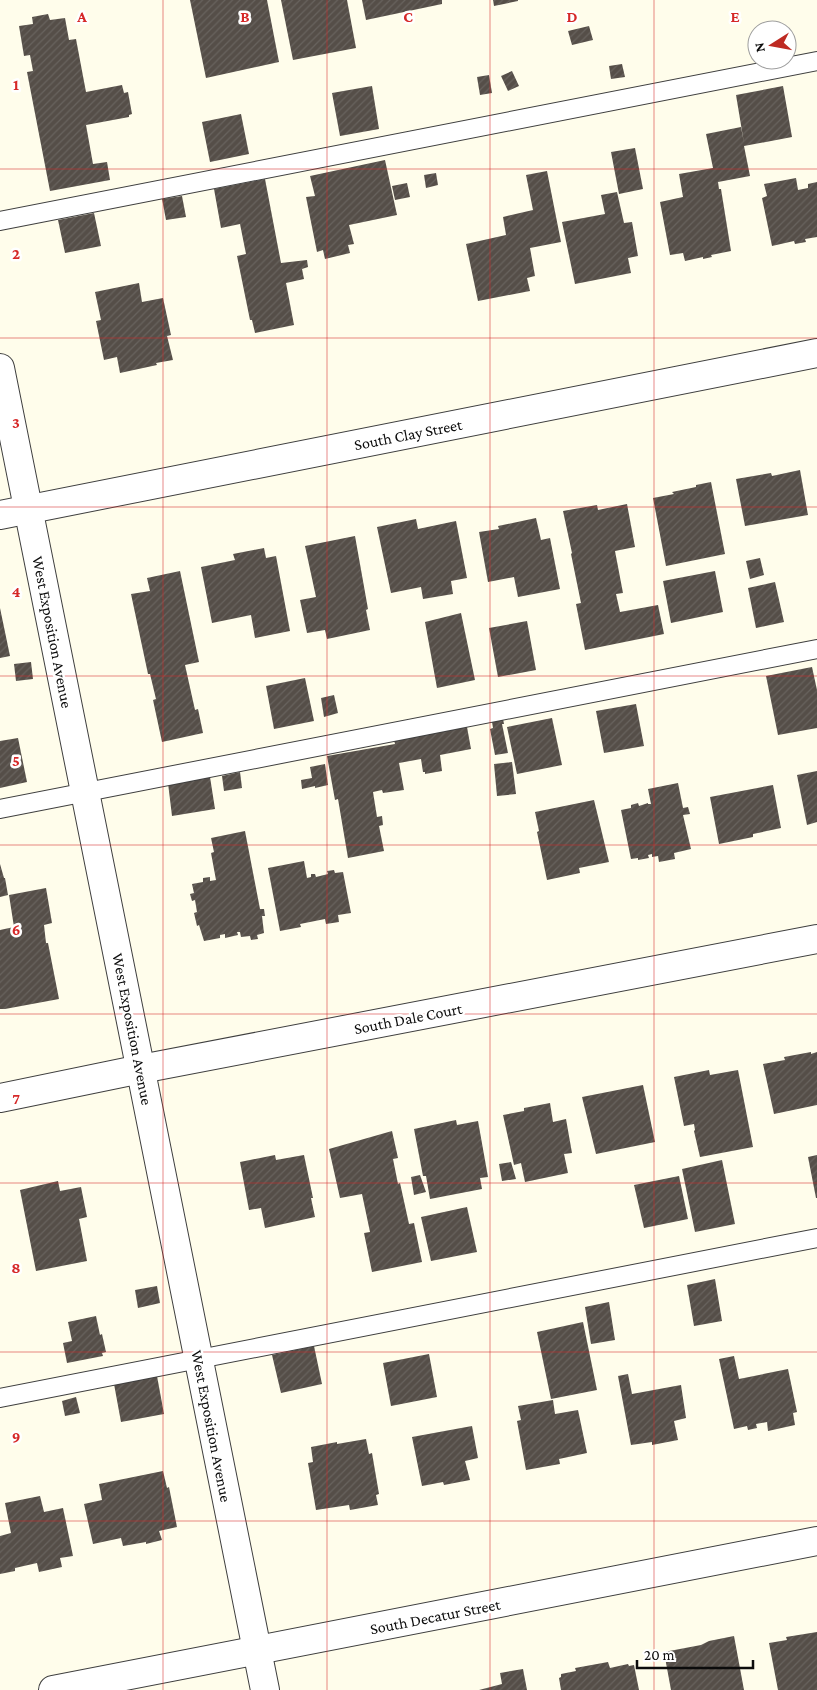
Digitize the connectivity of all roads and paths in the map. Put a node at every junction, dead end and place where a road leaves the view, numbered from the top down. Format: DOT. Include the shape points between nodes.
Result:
graph roads {
  1 [pos="817,61"];
  2 [pos="0,221"];
  3 [pos="817,353"];
  4 [pos="0,368"];
  5 [pos="28,509"];
  6 [pos="0,514"];
  7 [pos="817,649"];
  8 [pos="85,792"];
  9 [pos="0,809"];
  10 [pos="817,939"];
  11 [pos="140,1069"];
  12 [pos="0,1098"];
  13 [pos="817,1238"];
  14 [pos="199,1359"];
  15 [pos="0,1398"];
  16 [pos="817,1541"];
  17 [pos="257,1651"];
  18 [pos="53,1690"];
  19 [pos="265,1690"];
  1 -- 2 [label="lane"];
  3 -- 5 [label="street, South Clay Street"];
  4 -- 5 [label="street, West Exposition Avenue"];
  5 -- 6 [label="street, South Clay Street"];
  5 -- 8 [label="street, West Exposition Avenue"];
  7 -- 8 [label="lane"];
  8 -- 9 [label="lane"];
  8 -- 11 [label="street, West Exposition Avenue"];
  10 -- 11 [label="street, South Dale Court"];
  11 -- 12 [label="street, South Dale Court"];
  11 -- 14 [label="street, West Exposition Avenue"];
  13 -- 14 [label="lane"];
  14 -- 15 [label="lane"];
  14 -- 17 [label="street, West Exposition Avenue"];
  16 -- 17 [label="street, South Decatur Street"];
  17 -- 18 [label="street, South Decatur Street"];
  17 -- 19 [label="street, West Exposition Avenue"];
}
